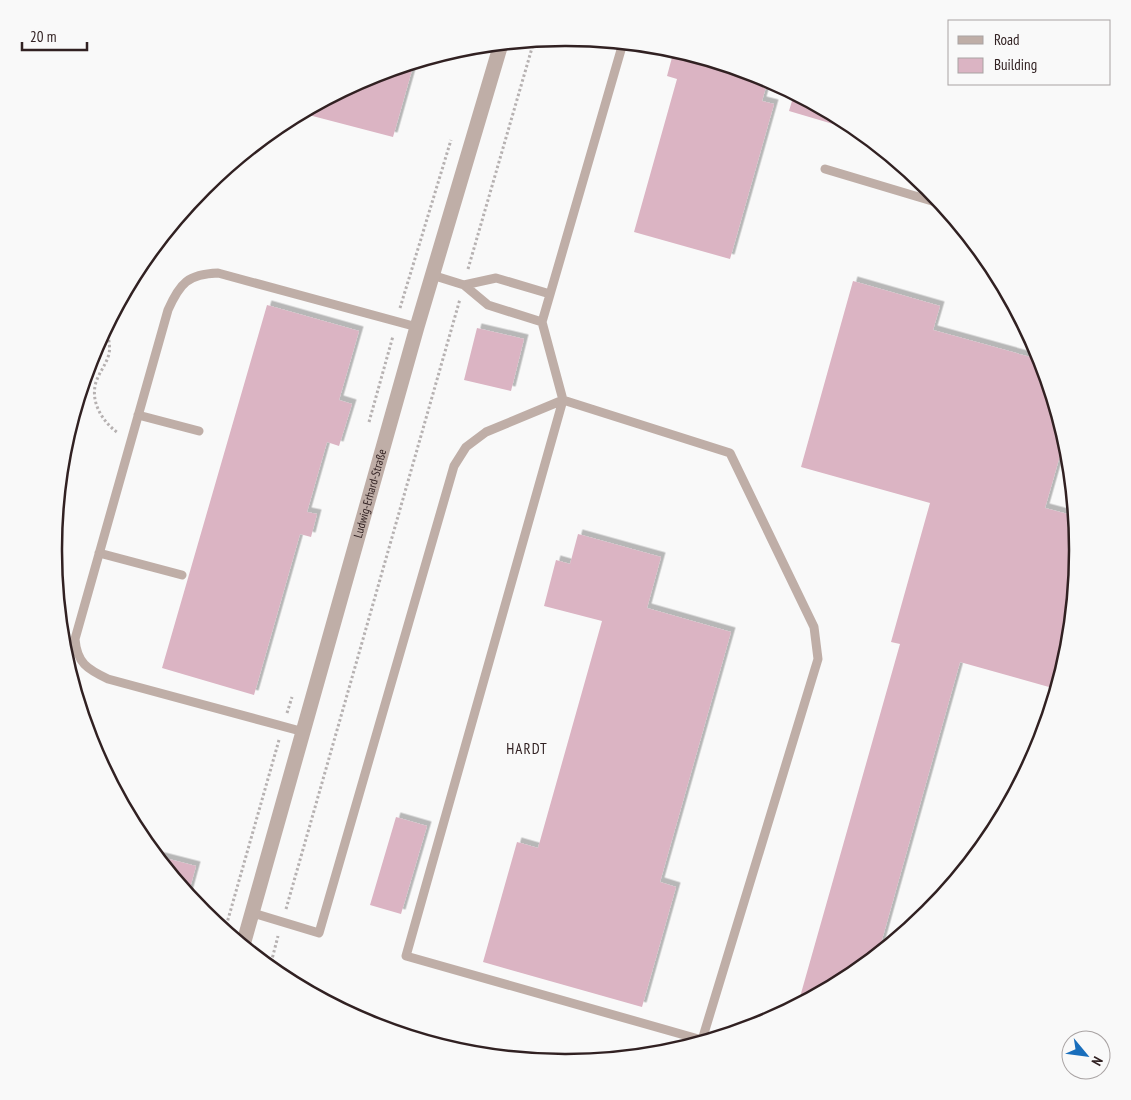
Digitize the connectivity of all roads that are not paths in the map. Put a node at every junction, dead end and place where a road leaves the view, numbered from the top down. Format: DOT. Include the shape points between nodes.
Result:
graph roads {
  1 [pos="621,50"];
  2 [pos="499,51"];
  3 [pos="825,170"];
  4 [pos="927,200"];
  5 [pos="432,275"];
  6 [pos="464,285"];
  7 [pos="550,294"];
  8 [pos="542,322"];
  9 [pos="417,327"];
  10 [pos="563,400"];
  11 [pos="138,415"];
  12 [pos="199,431"];
  13 [pos="99,553"];
  14 [pos="182,575"];
  15 [pos="304,732"];
  16 [pos="252,913"];
  17 [pos="245,939"];
  18 [pos="704,1035"];
  19 [pos="693,1038"];
  1 -- 7 [label="lane"];
  2 -- 5 [label="street, Ludwig-Erhard-Straße"];
  3 -- 4 [label="lane"];
  5 -- 6 [label="lane"];
  5 -- 9 [label="street, Ludwig-Erhard-Straße"];
  6 -- 7 [label="lane" via="496,278"];
  6 -- 8 [label="lane" via="488,305"];
  7 -- 8 [label="lane"];
  8 -- 10 [label="lane"];
  9 -- 11 [label="lane" via="218,272 201,273 186,281 175,293"];
  9 -- 15 [label="street, Ludwig-Erhard-Straße"];
  10 -- 16 [label="lane" via="486,432 466,447 454,466 319,933"];
  10 -- 18 [label="lane" via="730,453 814,627 818,659"];
  10 -- 19 [label="lane" via="406,956"];
  11 -- 12 [label="lane"];
  11 -- 13 [label="lane"];
  13 -- 14 [label="lane"];
  13 -- 15 [label="lane" via="75,639 76,651 83,665 108,679"];
  15 -- 16 [label="street, Ludwig-Erhard-Straße"];
  16 -- 17 [label="street, Ludwig-Erhard-Straße"];
}
